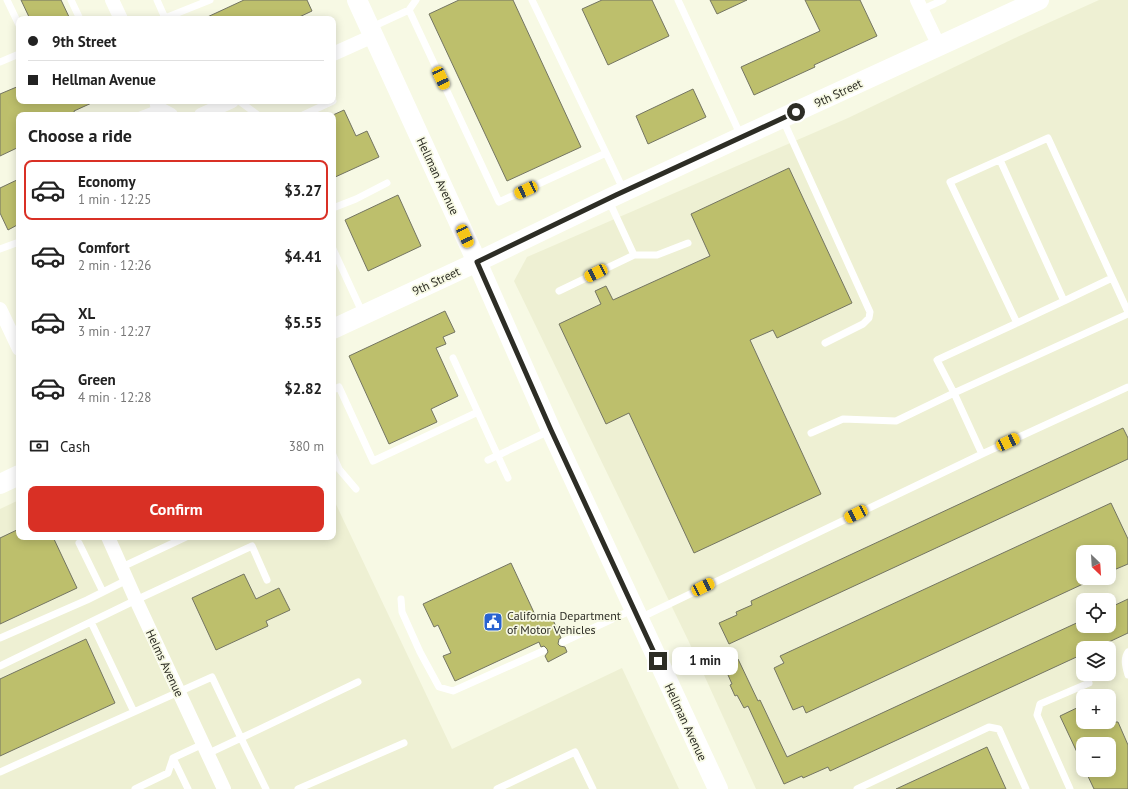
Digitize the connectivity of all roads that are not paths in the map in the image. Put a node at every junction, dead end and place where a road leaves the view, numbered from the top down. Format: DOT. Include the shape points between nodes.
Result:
graph roads {
  1 [pos="7,0"];
  2 [pos="71,0"];
  3 [pos="112,0"];
  4 [pos="157,0"];
  5 [pos="210,0"];
  6 [pos="357,0"];
  7 [pos="416,0"];
  8 [pos="532,0"];
  9 [pos="678,0"];
  10 [pos="942,0"];
  11 [pos="1039,0"];
  12 [pos="919,5"];
  13 [pos="409,10"];
  14 [pos="79,16"];
  15 [pos="119,16"];
  16 [pos="163,16"];
  17 [pos="171,16"];
  18 [pos="16,19"];
  19 [pos="371,32"];
  20 [pos="939,46"];
  21 [pos="336,52"];
  22 [pos="16,55"];
  23 [pos="0,62"];
  24 [pos="225,104"];
  25 [pos="243,104"];
  26 [pos="326,104"];
  27 [pos="157,105"];
  28 [pos="145,112"];
  29 [pos="167,112"];
  30 [pos="208,112"];
  31 [pos="254,112"];
  32 [pos="309,112"];
  33 [pos="782,118"];
  34 [pos="741,136"];
  35 [pos="606,153"];
  36 [pos="1000,160"];
  37 [pos="386,183"];
  38 [pos="616,195"];
  39 [pos="336,207"];
  40 [pos="16,243"];
  41 [pos="688,243"];
  42 [pos="0,249"];
  43 [pos="336,255"];
  44 [pos="634,255"];
  45 [pos="477,262"];
  46 [pos="1112,278"];
  47 [pos="559,291"];
  48 [pos="1064,301"];
  49 [pos="0,309"];
  50 [pos="1128,313"];
  51 [pos="364,315"];
  52 [pos="1018,323"];
  53 [pos="336,328"];
  54 [pos="16,338"];
  55 [pos="825,343"];
  56 [pos="453,358"];
  57 [pos="1128,387"];
  58 [pos="336,388"];
  59 [pos="954,393"];
  60 [pos="478,412"];
  61 [pos="551,430"];
  62 [pos="811,433"];
  63 [pos="982,454"];
  64 [pos="498,455"];
  65 [pos="488,460"];
  66 [pos="336,461"];
  67 [pos="16,476"];
  68 [pos="508,478"];
  69 [pos="0,484"];
  70 [pos="356,489"];
  71 [pos="109,540"];
  72 [pos="180,540"];
  73 [pos="79,543"];
  74 [pos="122,567"];
  75 [pos="127,580"];
  76 [pos="267,580"];
  77 [pos="103,592"];
  78 [pos="401,599"];
  79 [pos="136,600"];
  80 [pos="636,614"];
  81 [pos="91,622"];
  82 [pos="0,638"];
  83 [pos="562,642"];
  84 [pos="543,651"];
  85 [pos="1128,652"];
  86 [pos="0,666"];
  87 [pos="1128,675"];
  88 [pos="358,682"];
  89 [pos="1089,683"];
  90 [pos="179,692"];
  91 [pos="134,712"];
  92 [pos="241,738"];
  93 [pos="404,743"];
  94 [pos="205,749"];
  95 [pos="173,758"];
  96 [pos="0,772"];
  97 [pos="135,789"];
  98 [pos="188,789"];
  99 [pos="224,789"];
  100 [pos="266,789"];
  101 [pos="298,789"];
  102 [pos="497,789"];
  103 [pos="593,789"];
  104 [pos="718,789"];
  105 [pos="857,789"];
  106 [pos="1026,789"];
  107 [pos="1070,789"];
  1 -- 18 [label="lane"];
  2 -- 14 [label="lane"];
  3 -- 15 [label="street"];
  4 -- 16 [label="lane"];
  5 -- 17 [label="lane"];
  6 -- 19 [label="street, Hellman Avenue"];
  7 -- 13 [label="lane"];
  8 -- 35 [label="lane"];
  9 -- 34 [label="lane"];
  10 -- 12 [label="lane"];
  11 -- 20 [label="street, 9th Street"];
  12 -- 20 [label="street"];
  13 -- 19 [label="lane"];
  13 -- 35 [label="lane" via="499,202"];
  19 -- 21 [label="street"];
  19 -- 45 [label="street, Hellman Avenue"];
  20 -- 33 [label="street, 9th Street"];
  22 -- 23 [label="lane"];
  24 -- 30 [label="street"];
  25 -- 31 [label="lane"];
  26 -- 32 [label="lane"];
  27 -- 28 [label="lane"];
  27 -- 29 [label="street"];
  33 -- 34 [label="street, 9th Street"];
  33 -- 55 [label="lane" via="870,312 869,318 863,324"];
  34 -- 38 [label="street, 9th Street"];
  35 -- 38 [label="lane"];
  36 -- 46 [label="lane" via="1048,138"];
  36 -- 48 [label="lane"];
  36 -- 52 [label="lane" via="950,182"];
  37 -- 39 [label="lane"];
  38 -- 44 [label="lane"];
  38 -- 45 [label="street, 9th Street"];
  40 -- 42 [label="lane"];
  41 -- 44 [label="lane" via="657,255"];
  43 -- 51 [label="lane"];
  44 -- 47 [label="lane"];
  45 -- 51 [label="street, 9th Street"];
  45 -- 61 [label="street, Hellman Avenue"];
  46 -- 48 [label="lane"];
  46 -- 50 [label="lane"];
  48 -- 52 [label="lane"];
  49 -- 54 [label="street"];
  50 -- 59 [label="lane"];
  51 -- 53 [label="street, 9th Street"];
  52 -- 59 [label="lane" via="938,360"];
  56 -- 60 [label="lane"];
  57 -- 63 [label="lane"];
  58 -- 60 [label="lane" via="339,387 373,461"];
  59 -- 62 [label="lane" via="896,421 843,418"];
  59 -- 63 [label="lane"];
  60 -- 64 [label="lane"];
  61 -- 64 [label="lane"];
  61 -- 80 [label="street, Hellman Avenue"];
  63 -- 80 [label="lane"];
  64 -- 65 [label="lane"];
  64 -- 68 [label="lane"];
  66 -- 70 [label="lane"];
  67 -- 69 [label="street"];
  71 -- 74 [label="street, Helms Avenue"];
  72 -- 74 [label="lane"];
  73 -- 77 [label="lane"];
  74 -- 75 [label="street, Helms Avenue"];
  75 -- 77 [label="lane"];
  75 -- 79 [label="street, Helms Avenue"];
  76 -- 79 [label="lane" via="252,546"];
  77 -- 82 [label="lane"];
  78 -- 84 [label="lane" via="402,612 439,687 453,691"];
  79 -- 81 [label="lane"];
  79 -- 90 [label="street, Helms Avenue"];
  80 -- 83 [label="lane"];
  80 -- 104 [label="street, Hellman Avenue"];
  81 -- 86 [label="lane"];
  81 -- 91 [label="lane"];
  85 -- 87 [label="lane"];
  88 -- 92 [label="lane"];
  89 -- 107 [label="lane" via="1040,704 1037,715"];
  90 -- 91 [label="lane"];
  90 -- 92 [label="lane" via="212,677"];
  90 -- 94 [label="street, Helms Avenue"];
  91 -- 96 [label="lane"];
  92 -- 94 [label="lane"];
  92 -- 100 [label="lane"];
  93 -- 101 [label="lane"];
  94 -- 95 [label="lane"];
  94 -- 99 [label="street, Helms Avenue"];
  95 -- 97 [label="lane" via="168,773"];
  95 -- 98 [label="lane"];
  102 -- 103 [label="lane" via="575,752"];
  105 -- 106 [label="lane" via="989,727 999,729"];
}
